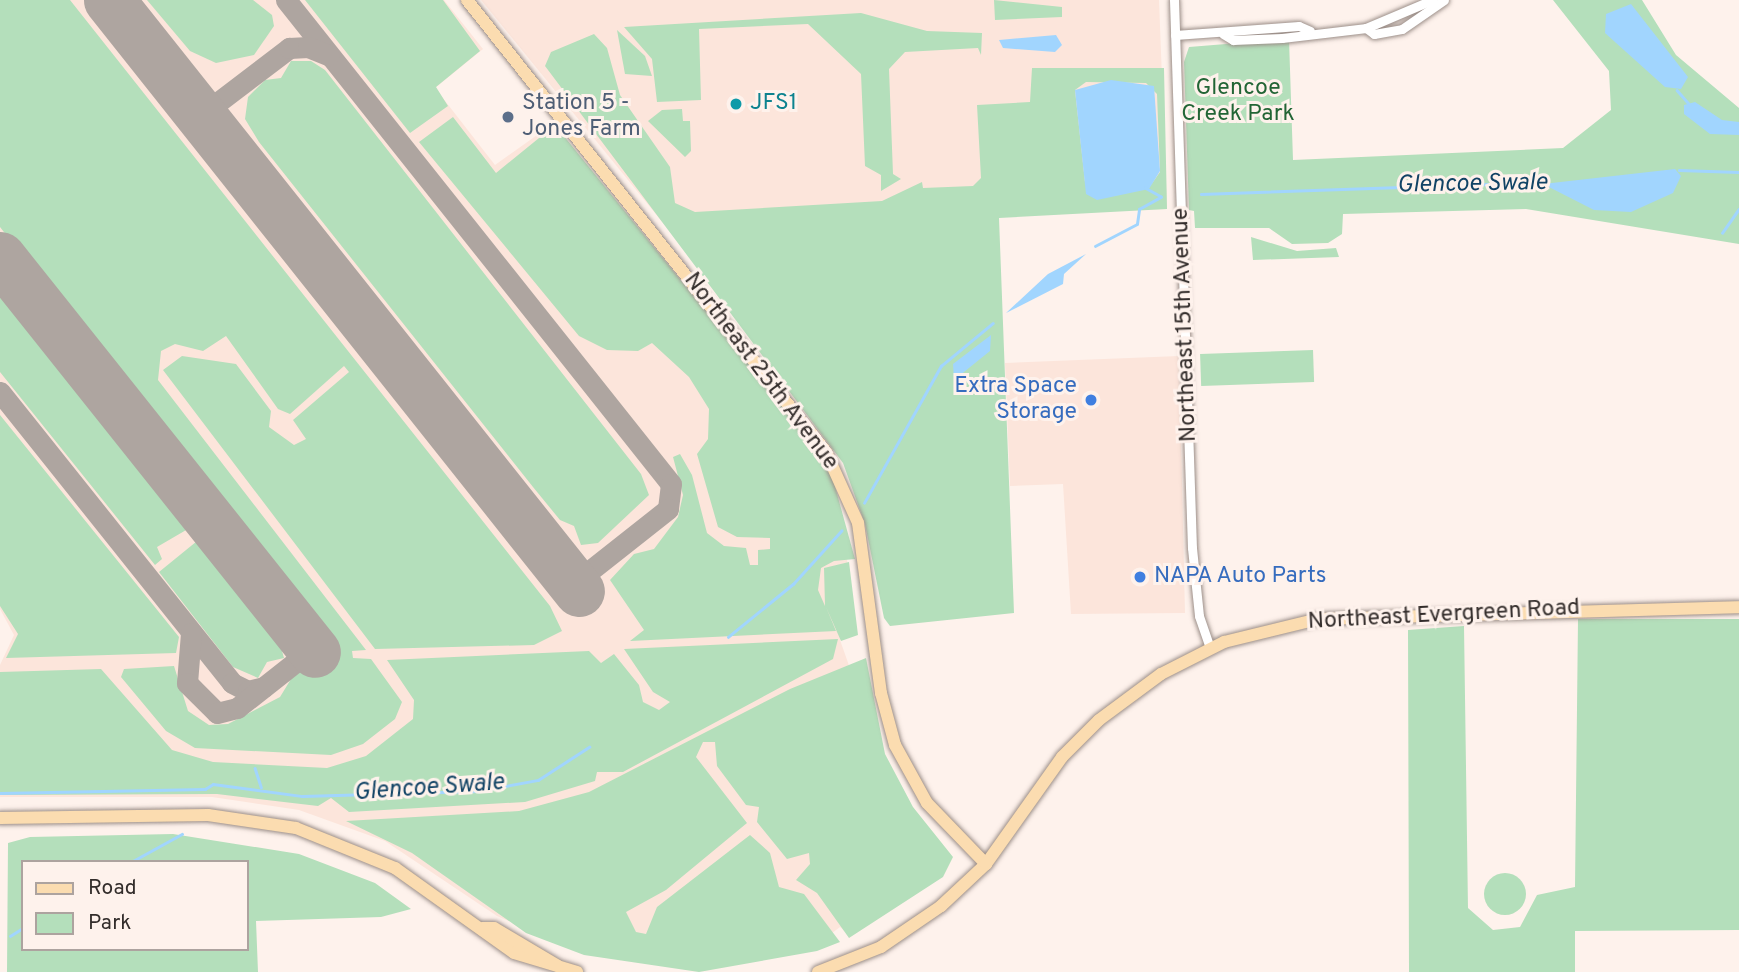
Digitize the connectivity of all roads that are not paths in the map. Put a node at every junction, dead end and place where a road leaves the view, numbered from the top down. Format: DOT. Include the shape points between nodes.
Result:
graph roads {
  1 [pos="467,0"];
  2 [pos="1174,0"];
  3 [pos="1432,0"];
  4 [pos="1444,0"];
  5 [pos="1366,28"];
  6 [pos="1175,35"];
  7 [pos="1739,607"];
  8 [pos="1210,648"];
  9 [pos="0,818"];
  10 [pos="986,864"];
  11 [pos="482,928"];
  12 [pos="558,966"];
  13 [pos="577,972"];
  14 [pos="818,972"];
  1 -- 10 [label="main road, Northeast 25th Avenue" via="826,452 858,523 881,693 895,745 927,803"];
  2 -- 6 [label="street, Northeast 15th Avenue"];
  3 -- 5 [label="street"];
  4 -- 5 [label="street" via="1402,29 1374,34"];
  5 -- 6 [label="street" via="1310,32 1299,26"];
  6 -- 8 [label="street, Northeast 15th Avenue" via="1192,548 1199,616"];
  7 -- 8 [label="main road, Northeast Evergreen Road" via="1318,619"];
  8 -- 10 [label="main road, Northeast Evergreen Road" via="1144,684 1087,731"];
  9 -- 11 [label="main road" via="208,815 296,828 385,862"];
  10 -- 14 [label="main road, Northeast Evergreen Road" via="906,931"];
  11 -- 12 [label="main road" via="494,928"];
  11 -- 12 [label="main road" via="514,953"];
  12 -- 13 [label="main road"];
}
